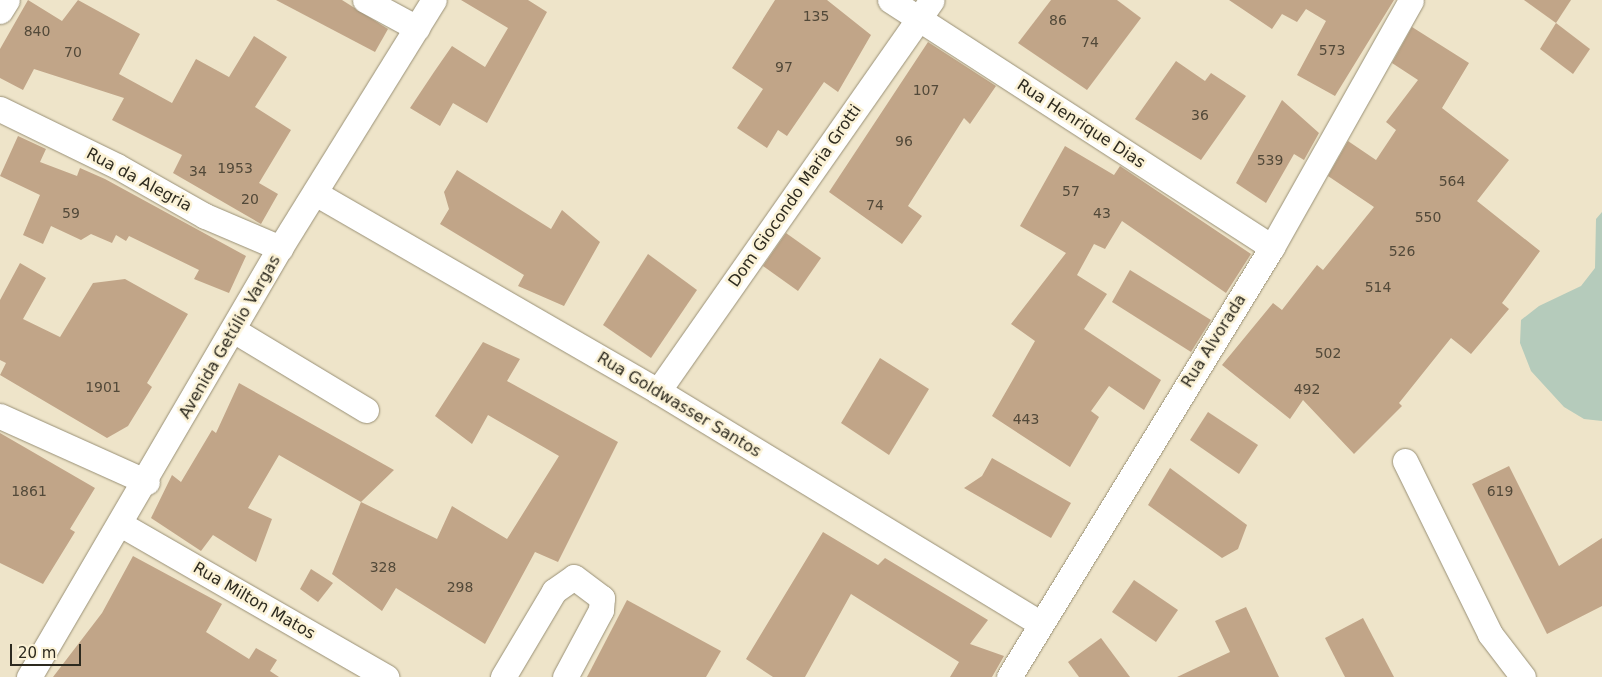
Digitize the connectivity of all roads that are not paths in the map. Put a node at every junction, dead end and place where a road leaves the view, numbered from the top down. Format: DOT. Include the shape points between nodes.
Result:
graph roads {
  1 [pos="7,0"];
  2 [pos="365,0"];
  3 [pos="434,0"];
  4 [pos="890,0"];
  5 [pos="1411,0"];
  6 [pos="925,10"];
  7 [pos="0,11"];
  8 [pos="417,28"];
  9 [pos="0,109"];
  10 [pos="315,194"];
  11 [pos="1272,247"];
  12 [pos="280,248"];
  13 [pos="235,330"];
  14 [pos="658,391"];
  15 [pos="366,410"];
  16 [pos="0,416"];
  17 [pos="1405,461"];
  18 [pos="147,482"];
  19 [pos="122,525"];
  20 [pos="1040,623"];
  21 [pos="29,677"];
  22 [pos="386,677"];
  23 [pos="503,677"];
  24 [pos="565,677"];
  25 [pos="1009,677"];
  26 [pos="1523,677"];
  1 -- 7 [label="street"];
  2 -- 8 [label="street"];
  3 -- 8 [label="street, Avenida Getúlio Vargas"];
  4 -- 6 [label="street, Rua Henrique Dias"];
  5 -- 11 [label="street, Rua Alvorada"];
  6 -- 11 [label="street, Rua Henrique Dias"];
  6 -- 14 [label="street, Dom Giocondo Maria Grotti"];
  8 -- 10 [label="street, Avenida Getúlio Vargas"];
  9 -- 12 [label="street, Rua da Alegria" via="117,166 205,216"];
  10 -- 12 [label="street, Avenida Getúlio Vargas"];
  10 -- 14 [label="street, Rua Goldwasser Santos"];
  11 -- 20 [label="street, Rua Alvorada"];
  12 -- 13 [label="street, Avenida Getúlio Vargas"];
  13 -- 15 [label="street"];
  13 -- 18 [label="street, Avenida Getúlio Vargas"];
  14 -- 20 [label="street, Rua Goldwasser Santos"];
  16 -- 18 [label="street"];
  17 -- 26 [label="street" via="1490,634"];
  18 -- 19 [label="street, Avenida Getúlio Vargas"];
  19 -- 21 [label="street, Avenida Getúlio Vargas"];
  19 -- 22 [label="street, Rua Milton Matos"];
  20 -- 25 [label="street, Rua Alvorada"];
  23 -- 24 [label="street" via="554,591 574,577 602,598 600,610"];
}
